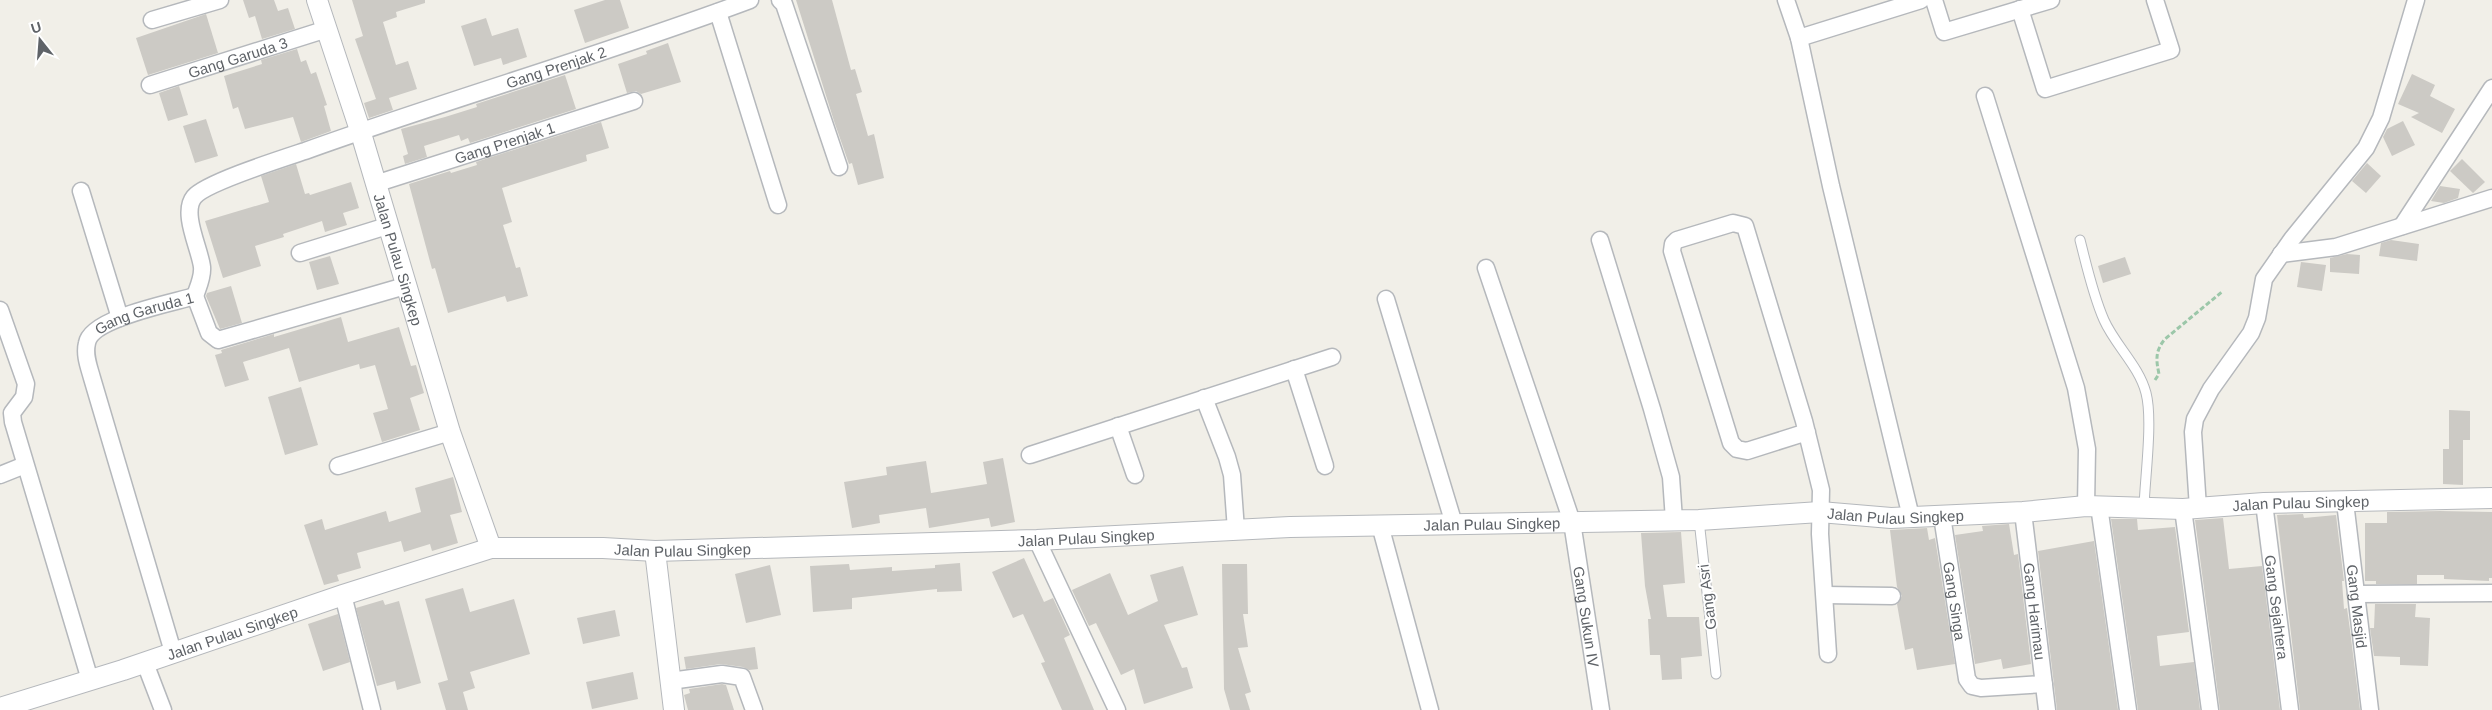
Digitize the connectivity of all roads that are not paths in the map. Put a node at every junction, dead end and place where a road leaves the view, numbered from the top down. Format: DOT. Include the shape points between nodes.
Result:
graph roads {
  1 [pos="220,0"];
  2 [pos="316,0"];
  3 [pos="750,0"];
  4 [pos="780,0"];
  5 [pos="1786,0"];
  6 [pos="1921,0"];
  7 [pos="1934,0"];
  8 [pos="2051,0"];
  9 [pos="2155,0"];
  10 [pos="2416,0"];
  11 [pos="2020,10"];
  12 [pos="718,12"];
  13 [pos="152,20"];
  14 [pos="327,29"];
  15 [pos="1799,38"];
  16 [pos="150,85"];
  17 [pos="2492,88"];
  18 [pos="1985,96"];
  19 [pos="634,100"];
  20 [pos="360,130"];
  21 [pos="839,167"];
  22 [pos="375,184"];
  23 [pos="81,191"];
  24 [pos="2492,198"];
  25 [pos="778,205"];
  26 [pos="387,226"];
  27 [pos="2402,226"];
  28 [pos="1600,240"];
  29 [pos="2080,240"];
  30 [pos="300,253"];
  31 [pos="2281,254"];
  32 [pos="1486,268"];
  33 [pos="405,286"];
  34 [pos="195,296"];
  35 [pos="1386,299"];
  36 [pos="0,310"];
  37 [pos="120,318"];
  38 [pos="1332,357"];
  39 [pos="1294,369"];
  40 [pos="1204,398"];
  41 [pos="1118,426"];
  42 [pos="450,432"];
  43 [pos="1807,432"];
  44 [pos="1030,454"];
  45 [pos="25,465"];
  46 [pos="338,466"];
  47 [pos="1325,466"];
  48 [pos="0,475"];
  49 [pos="1135,475"];
  50 [pos="2492,498"];
  51 [pos="2345,502"];
  52 [pos="2264,504"];
  53 [pos="2092,506"];
  54 [pos="2144,507"];
  55 [pos="2190,509"];
  56 [pos="1820,512"];
  57 [pos="2023,512"];
  58 [pos="1942,516"];
  59 [pos="1911,517"];
  60 [pos="1674,520"];
  61 [pos="1699,520"];
  62 [pos="1572,522"];
  63 [pos="1454,524"];
  64 [pos="1380,526"];
  65 [pos="1236,530"];
  66 [pos="1037,540"];
  67 [pos="491,548"];
  68 [pos="655,551"];
  69 [pos="2492,593"];
  70 [pos="2356,594"];
  71 [pos="343,595"];
  72 [pos="1825,596"];
  73 [pos="1892,596"];
  74 [pos="173,652"];
  75 [pos="1828,654"];
  76 [pos="144,663"];
  77 [pos="1716,674"];
  78 [pos="90,680"];
  79 [pos="670,681"];
  80 [pos="2044,684"];
  81 [pos="11,707"];
  82 [pos="163,710"];
  83 [pos="372,710"];
  84 [pos="674,710"];
  85 [pos="754,710"];
  86 [pos="1117,710"];
  87 [pos="1430,710"];
  88 [pos="1601,710"];
  89 [pos="2047,710"];
  90 [pos="2128,710"];
  91 [pos="2210,710"];
  92 [pos="2290,710"];
  93 [pos="2370,710"];
  1 -- 13 [label="street"];
  2 -- 14 [label="street, Jalan Pulau Singkep"];
  3 -- 12 [label="street, Gang Prenjak 2"];
  4 -- 21 [label="street"];
  5 -- 15 [label="street"];
  6 -- 15 [label="street"];
  7 -- 11 [label="street" via="1944,32"];
  8 -- 11 [label="street"];
  9 -- 11 [label="street" via="2171,50 2045,89"];
  10 -- 31 [label="street" via="2381,118 2366,148"];
  12 -- 20 [label="street, Gang Prenjak 2"];
  12 -- 25 [label="street"];
  14 -- 16 [label="street, Gang Garuda 3"];
  14 -- 20 [label="street, Jalan Pulau Singkep"];
  15 -- 59 [label="street" via="1831,186"];
  17 -- 27 [label="street"];
  18 -- 53 [label="street" via="2076,388 2087,449"];
  19 -- 22 [label="street, Gang Prenjak 1"];
  20 -- 22 [label="street, Jalan Pulau Singkep"];
  20 -- 34 [label="street, Gang Prenjak 2" via="249,170 201,191 193,198 190,218 202,267"];
  22 -- 26 [label="street, Jalan Pulau Singkep"];
  23 -- 37 [label="street"];
  24 -- 27 [label="street"];
  26 -- 30 [label="street"];
  26 -- 33 [label="street, Jalan Pulau Singkep"];
  27 -- 31 [label="street" via="2336,247"];
  28 -- 60 [label="street" via="1671,477"];
  29 -- 54 [label="lane" via="2092,288 2105,322 2146,393 2148,422"];
  31 -- 55 [label="street" via="2264,279 2251,333 2211,389 2195,420"];
  32 -- 62 [label="street, Gang Sukun IV"];
  33 -- 34 [label="street, Gang Garuda 1" via="218,340 209,333"];
  33 -- 42 [label="street, Jalan Pulau Singkep"];
  34 -- 37 [label="street, Gang Garuda 1"];
  35 -- 63 [label="street"];
  36 -- 45 [label="street" via="26,384 24,397 12,413"];
  37 -- 74 [label="street, Gang Garuda 1" via="106,322 92,332 86,355"];
  38 -- 39 [label="street"];
  39 -- 40 [label="street"];
  39 -- 47 [label="street"];
  40 -- 41 [label="street"];
  40 -- 65 [label="street" via="1232,475"];
  41 -- 44 [label="street"];
  41 -- 49 [label="street"];
  42 -- 46 [label="street"];
  42 -- 67 [label="street, Jalan Pulau Singkep"];
  43 -- 43 [label="street" via="1745,226 1733,223 1676,240 1672,251 1731,443 1747,452"];
  43 -- 56 [label="street" via="1821,490"];
  45 -- 48 [label="street"];
  45 -- 78 [label="street"];
  50 -- 51 [label="street, Jalan Pulau Singkep"];
  51 -- 52 [label="street, Jalan Pulau Singkep"];
  51 -- 70 [label="street, Gang Masjid"];
  52 -- 55 [label="street, Jalan Pulau Singkep"];
  52 -- 92 [label="street, Gang Sejahtera"];
  53 -- 54 [label="street, Jalan Pulau Singkep"];
  53 -- 57 [label="street, Jalan Pulau Singkep"];
  53 -- 90 [label="street"];
  54 -- 55 [label="street, Jalan Pulau Singkep"];
  55 -- 91 [label="street"];
  56 -- 59 [label="street, Jalan Pulau Singkep" via="1857,517"];
  56 -- 61 [label="street, Jalan Pulau Singkep"];
  56 -- 72 [label="street"];
  57 -- 58 [label="street, Jalan Pulau Singkep"];
  57 -- 80 [label="street, Gang Harimau"];
  58 -- 59 [label="street, Jalan Pulau Singkep"];
  58 -- 80 [label="street, Gang Singa" via="1964,670 1972,686"];
  60 -- 61 [label="street, Jalan Pulau Singkep"];
  60 -- 62 [label="street, Jalan Pulau Singkep"];
  61 -- 77 [label="lane, Gang Asri"];
  62 -- 63 [label="street, Jalan Pulau Singkep"];
  62 -- 88 [label="street, Gang Sukun IV"];
  63 -- 64 [label="street, Jalan Pulau Singkep"];
  64 -- 65 [label="street, Jalan Pulau Singkep"];
  64 -- 87 [label="street"];
  65 -- 66 [label="street, Jalan Pulau Singkep"];
  66 -- 68 [label="street, Jalan Pulau Singkep"];
  66 -- 86 [label="street"];
  67 -- 68 [label="street, Jalan Pulau Singkep"];
  67 -- 71 [label="street, Jalan Pulau Singkep"];
  68 -- 79 [label="street"];
  69 -- 70 [label="street"];
  70 -- 93 [label="street, Gang Masjid"];
  71 -- 74 [label="street, Jalan Pulau Singkep"];
  71 -- 83 [label="street"];
  72 -- 73 [label="street"];
  72 -- 75 [label="street"];
  74 -- 76 [label="street, Jalan Pulau Singkep"];
  76 -- 78 [label="street, Jalan Pulau Singkep"];
  76 -- 82 [label="street"];
  78 -- 81 [label="street, Jalan Pulau Singkep"];
  79 -- 84 [label="street"];
  79 -- 85 [label="street" via="722,674 742,677"];
  80 -- 89 [label="street, Gang Harimau"];
}
